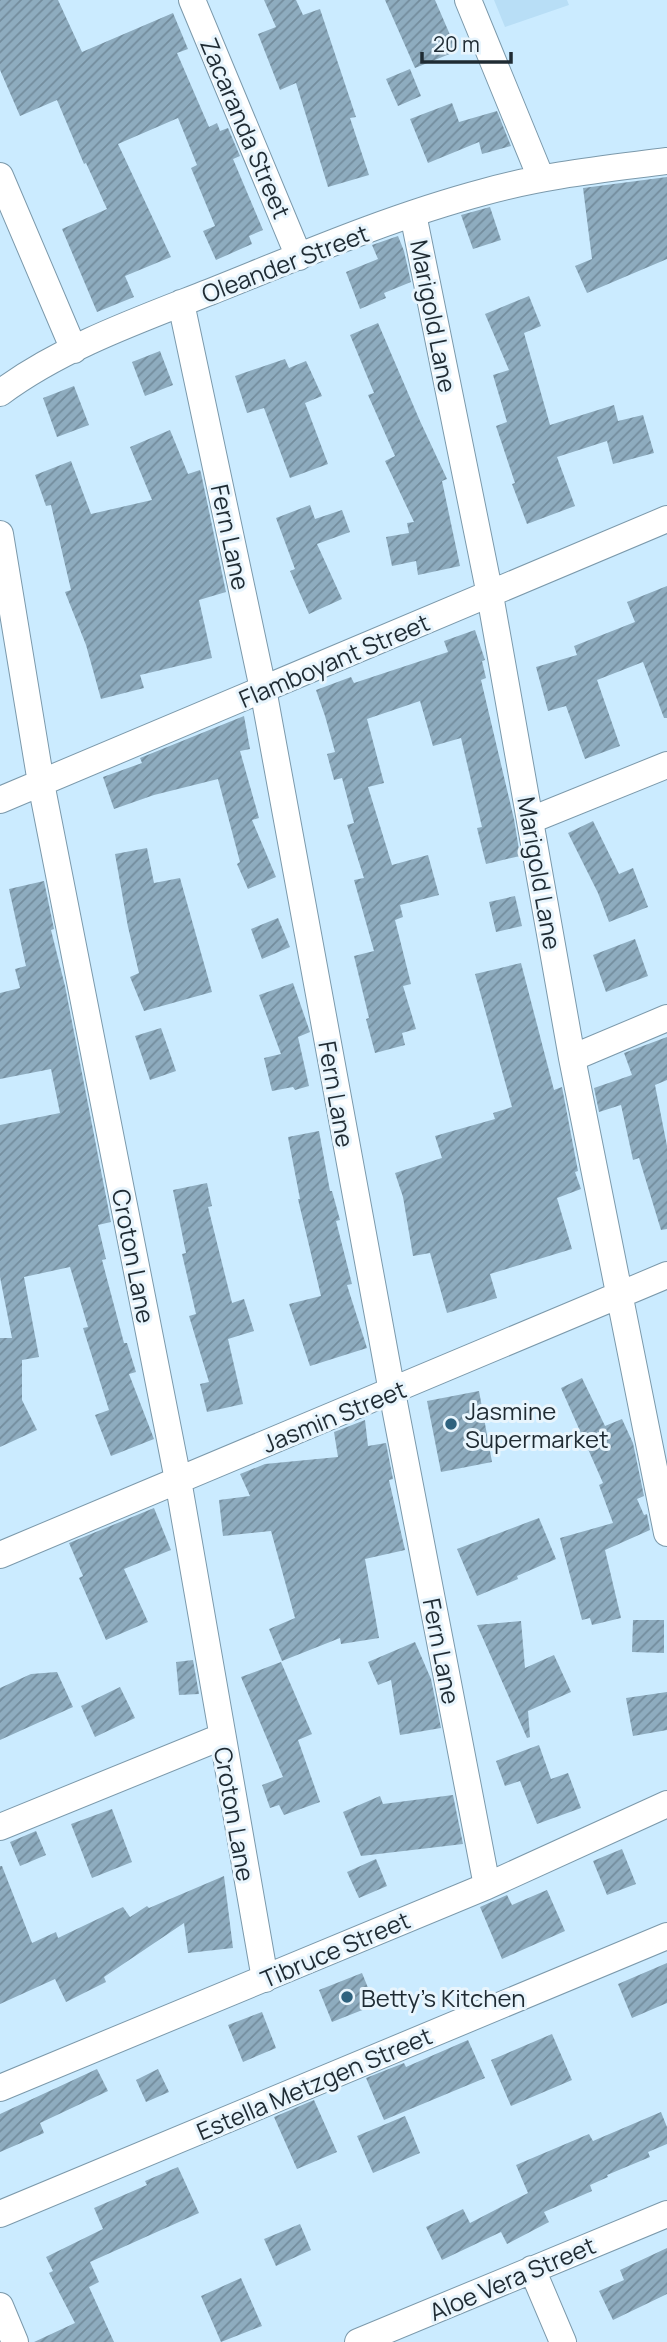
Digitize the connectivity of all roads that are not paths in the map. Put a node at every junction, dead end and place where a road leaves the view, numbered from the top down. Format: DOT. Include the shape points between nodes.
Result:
graph roads {
  1 [pos="192,0"];
  2 [pos="468,0"];
  3 [pos="667,161"];
  4 [pos="0,176"];
  5 [pos="541,178"];
  6 [pos="414,214"];
  7 [pos="299,257"];
  8 [pos="181,303"];
  9 [pos="74,350"];
  10 [pos="0,393"];
  11 [pos="667,519"];
  12 [pos="0,534"];
  13 [pos="490,595"];
  14 [pos="263,689"];
  15 [pos="667,765"];
  16 [pos="41,783"];
  17 [pos="0,800"];
  18 [pos="531,820"];
  19 [pos="667,1018"];
  20 [pos="572,1058"];
  21 [pos="667,1276"];
  22 [pos="621,1295"];
  23 [pos="392,1392"];
  24 [pos="178,1480"];
  25 [pos="667,1533"];
  26 [pos="0,1555"];
  27 [pos="221,1737"];
  28 [pos="667,1804"];
  29 [pos="0,1827"];
  30 [pos="487,1886"];
  31 [pos="667,1936"];
  32 [pos="265,1979"];
  33 [pos="0,2088"];
  34 [pos="0,2214"];
  35 [pos="667,2214"];
  36 [pos="532,2269"];
  37 [pos="0,2306"];
  38 [pos="15,2342"];
  39 [pos="358,2342"];
  40 [pos="563,2342"];
  1 -- 7 [label="street, Zacaranda Street"];
  2 -- 5 [label="street"];
  3 -- 5 [label="street, Oleander Street"];
  4 -- 9 [label="street"];
  5 -- 6 [label="street, Oleander Street"];
  6 -- 7 [label="street, Oleander Street"];
  6 -- 13 [label="street, Marigold Lane"];
  7 -- 8 [label="street, Oleander Street"];
  8 -- 9 [label="street, Oleander Street"];
  8 -- 14 [label="street, Fern Lane"];
  9 -- 10 [label="street, Oleander Street"];
  11 -- 13 [label="street, Flamboyant Street"];
  12 -- 16 [label="street, Croton Lane"];
  13 -- 14 [label="street, Flamboyant Street"];
  13 -- 18 [label="street, Marigold Lane"];
  14 -- 16 [label="street, Flamboyant Street"];
  14 -- 23 [label="street, Fern Lane"];
  15 -- 18 [label="street"];
  16 -- 17 [label="street, Flamboyant Street"];
  16 -- 24 [label="street, Croton Lane"];
  18 -- 20 [label="street, Marigold Lane"];
  19 -- 20 [label="street"];
  20 -- 22 [label="street, Marigold Lane"];
  21 -- 22 [label="street, Jasmin Street"];
  22 -- 23 [label="street, Jasmin Street"];
  22 -- 25 [label="street, Marigold Lane"];
  23 -- 24 [label="street, Jasmin Street"];
  23 -- 30 [label="street, Fern Lane"];
  24 -- 26 [label="street, Jasmin Street"];
  24 -- 27 [label="street, Croton Lane"];
  27 -- 29 [label="street"];
  27 -- 32 [label="street, Croton Lane"];
  28 -- 30 [label="street, Tibruce Street"];
  30 -- 32 [label="street, Tibruce Street"];
  31 -- 34 [label="street, Estella Metzgen Street"];
  32 -- 33 [label="street, Tibruce Street"];
  35 -- 36 [label="street, Aloe Vera Street"];
  36 -- 39 [label="street, Aloe Vera Street"];
  36 -- 40 [label="street"];
  37 -- 38 [label="street"];
}
